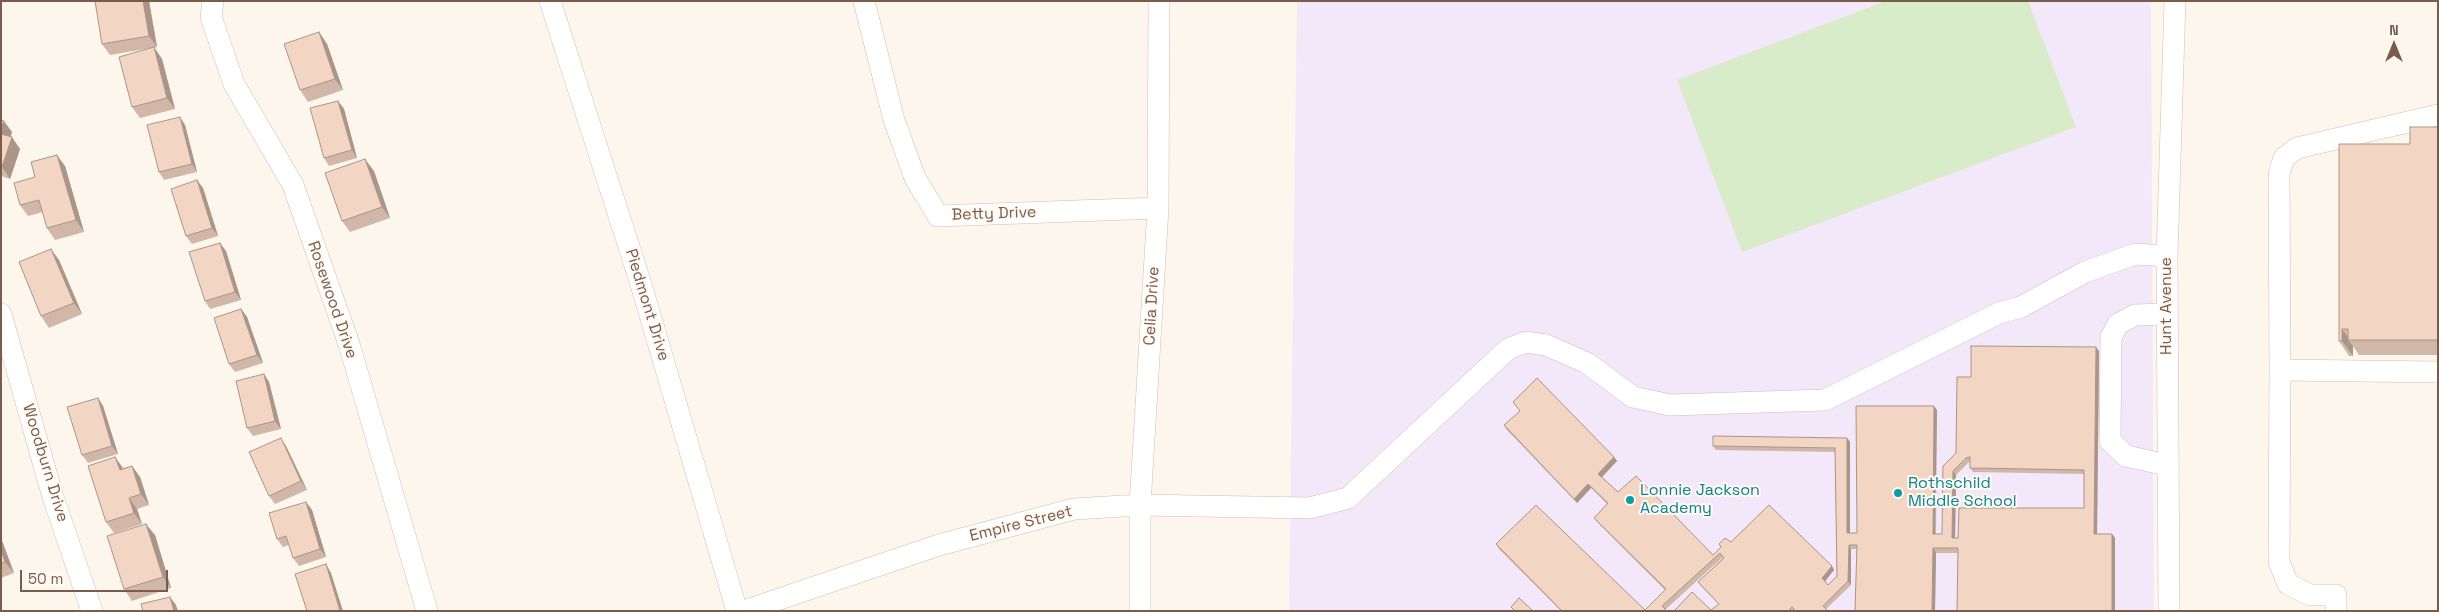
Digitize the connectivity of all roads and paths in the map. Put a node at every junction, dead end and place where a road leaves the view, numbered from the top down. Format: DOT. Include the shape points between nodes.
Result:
graph roads {
  1 [pos="213,1"];
  2 [pos="550,1"];
  3 [pos="864,1"];
  4 [pos="1159,1"];
  5 [pos="2175,1"];
  6 [pos="2438,115"];
  7 [pos="1158,208"];
  8 [pos="2167,256"];
  9 [pos="1,314"];
  10 [pos="2167,314"];
  11 [pos="2280,370"];
  12 [pos="2438,372"];
  13 [pos="2167,464"];
  14 [pos="1140,505"];
  15 [pos="92,611"];
  16 [pos="428,611"];
  17 [pos="737,611"];
  18 [pos="744,611"];
  19 [pos="1140,611"];
  20 [pos="2169,611"];
  21 [pos="2336,611"];
  1 -- 16 [label="street, Rosewood Drive" via="211,17 234,84 293,185 342,325"];
  2 -- 17 [label="street, Piedmont Drive" via="640,281"];
  3 -- 7 [label="street, Betty Drive" via="894,120 915,178 938,216"];
  4 -- 7 [label="street, Celia Drive"];
  5 -- 8 [label="street, Hunt Avenue"];
  6 -- 11 [label="street" via="2297,148 2284,158 2279,174"];
  7 -- 14 [label="street, Celia Drive"];
  8 -- 10 [label="street, Hunt Avenue"];
  8 -- 14 [label="street, Empire Street" via="2135,254 2085,272 2021,307 1999,313 1825,400 1670,406 1633,397 1587,364 1546,345 1526,342 1508,349 1348,498 1310,508"];
  9 -- 15 [label="street, Woodburn Drive" via="53,497"];
  10 -- 13 [label="street, Hunt Avenue"];
  10 -- 13 [label="street" via="2135,315 2118,324 2111,337 2110,441 2126,456"];
  11 -- 12 [label="street"];
  11 -- 21 [label="street" via="2279,562 2288,584 2310,595 2336,595"];
  13 -- 20 [label="street, Hunt Avenue"];
  14 -- 18 [label="street, Empire Street" via="1074,509 1020,523 939,545"];
  14 -- 19 [label="street, Celia Drive"];
}
